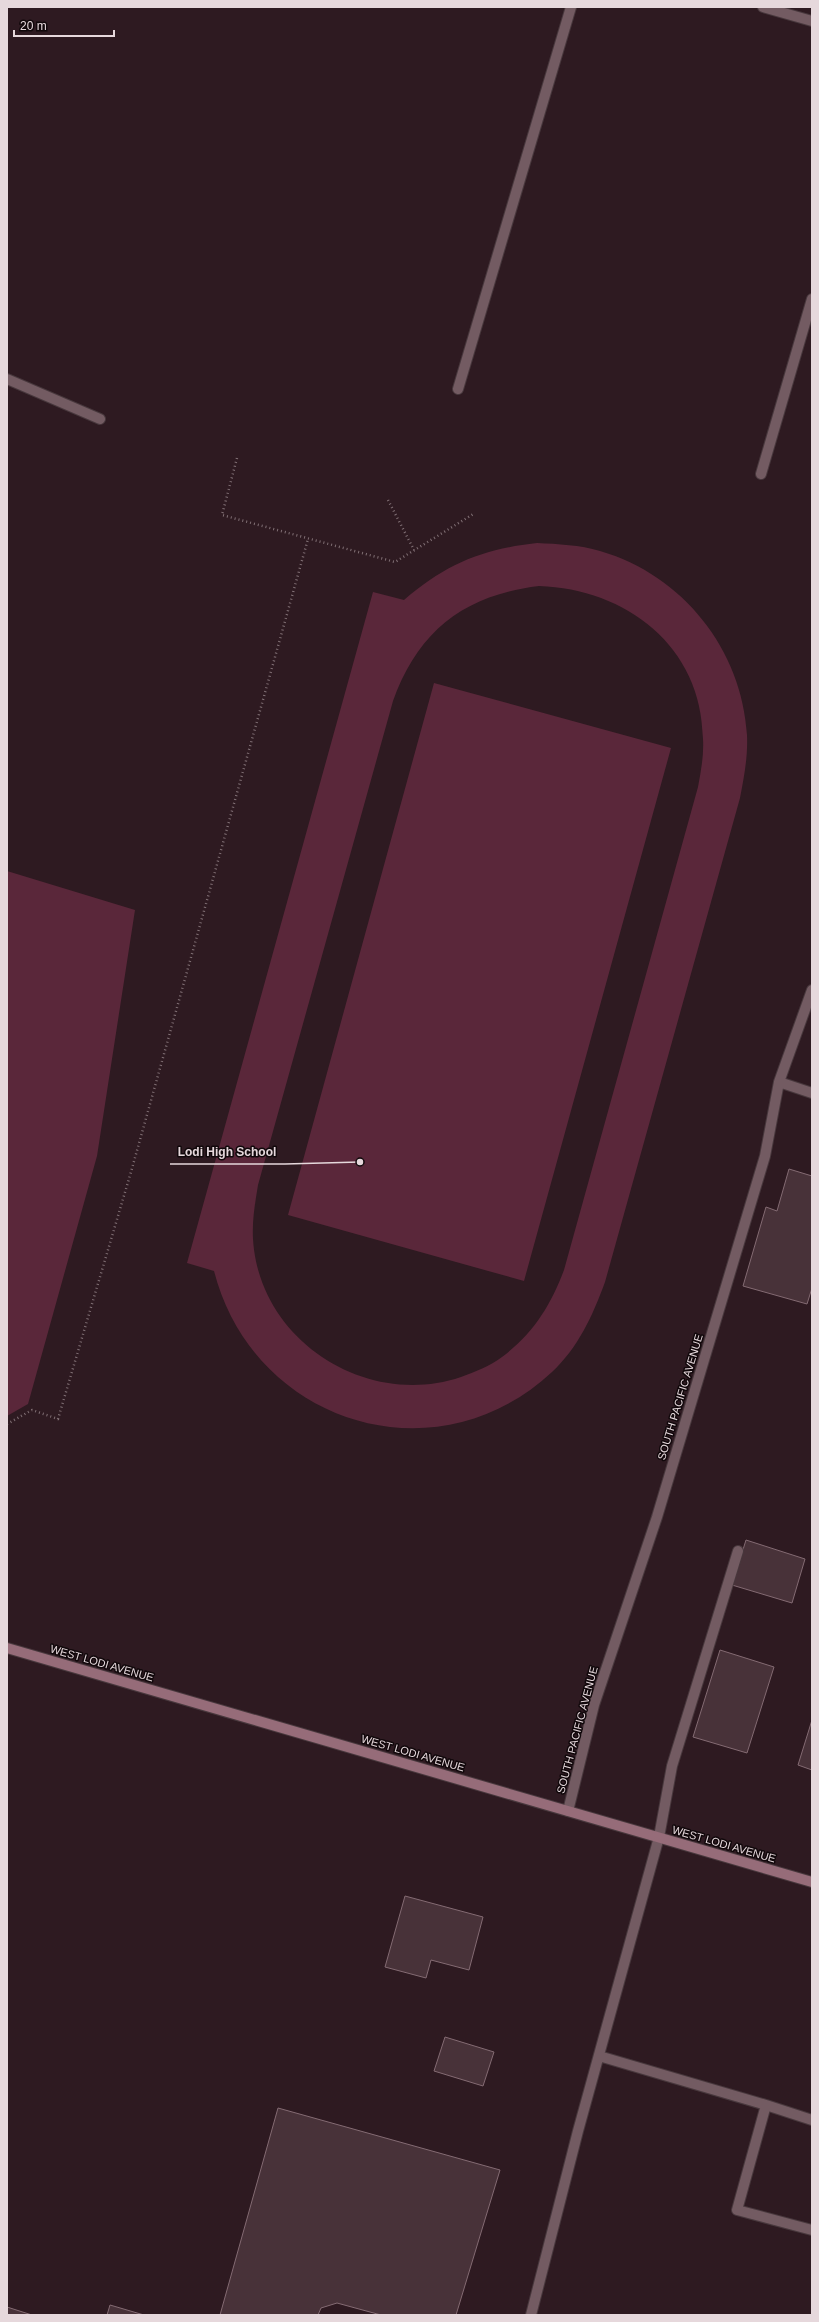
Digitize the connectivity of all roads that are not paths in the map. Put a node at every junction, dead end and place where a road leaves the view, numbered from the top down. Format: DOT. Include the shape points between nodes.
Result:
graph roads {
  1 [pos="571,7"];
  2 [pos="763,7"];
  3 [pos="812,21"];
  4 [pos="812,299"];
  5 [pos="7,379"];
  6 [pos="458,389"];
  7 [pos="100,419"];
  8 [pos="761,474"];
  9 [pos="812,990"];
  10 [pos="779,1082"];
  11 [pos="812,1093"];
  12 [pos="738,1551"];
  13 [pos="7,1648"];
  14 [pos="568,1811"];
  15 [pos="659,1837"];
  16 [pos="812,1882"];
  17 [pos="599,2056"];
  18 [pos="766,2106"];
  19 [pos="812,2120"];
  20 [pos="812,2230"];
  21 [pos="531,2315"];
  1 -- 6 [label="street"];
  2 -- 3 [label="street"];
  4 -- 8 [label="street"];
  5 -- 7 [label="street"];
  9 -- 10 [label="street, SOUTH PACIFIC AVENUE"];
  10 -- 11 [label="street"];
  10 -- 14 [label="street, SOUTH PACIFIC AVENUE" via="764,1156 657,1517 594,1705"];
  12 -- 15 [label="street" via="672,1766"];
  13 -- 14 [label="main road, WEST LODI AVENUE"];
  14 -- 15 [label="main road, WEST LODI AVENUE"];
  15 -- 16 [label="main road, WEST LODI AVENUE"];
  15 -- 17 [label="street"];
  17 -- 18 [label="street"];
  17 -- 21 [label="street"];
  18 -- 19 [label="street"];
  18 -- 20 [label="street" via="737,2210"];
}
